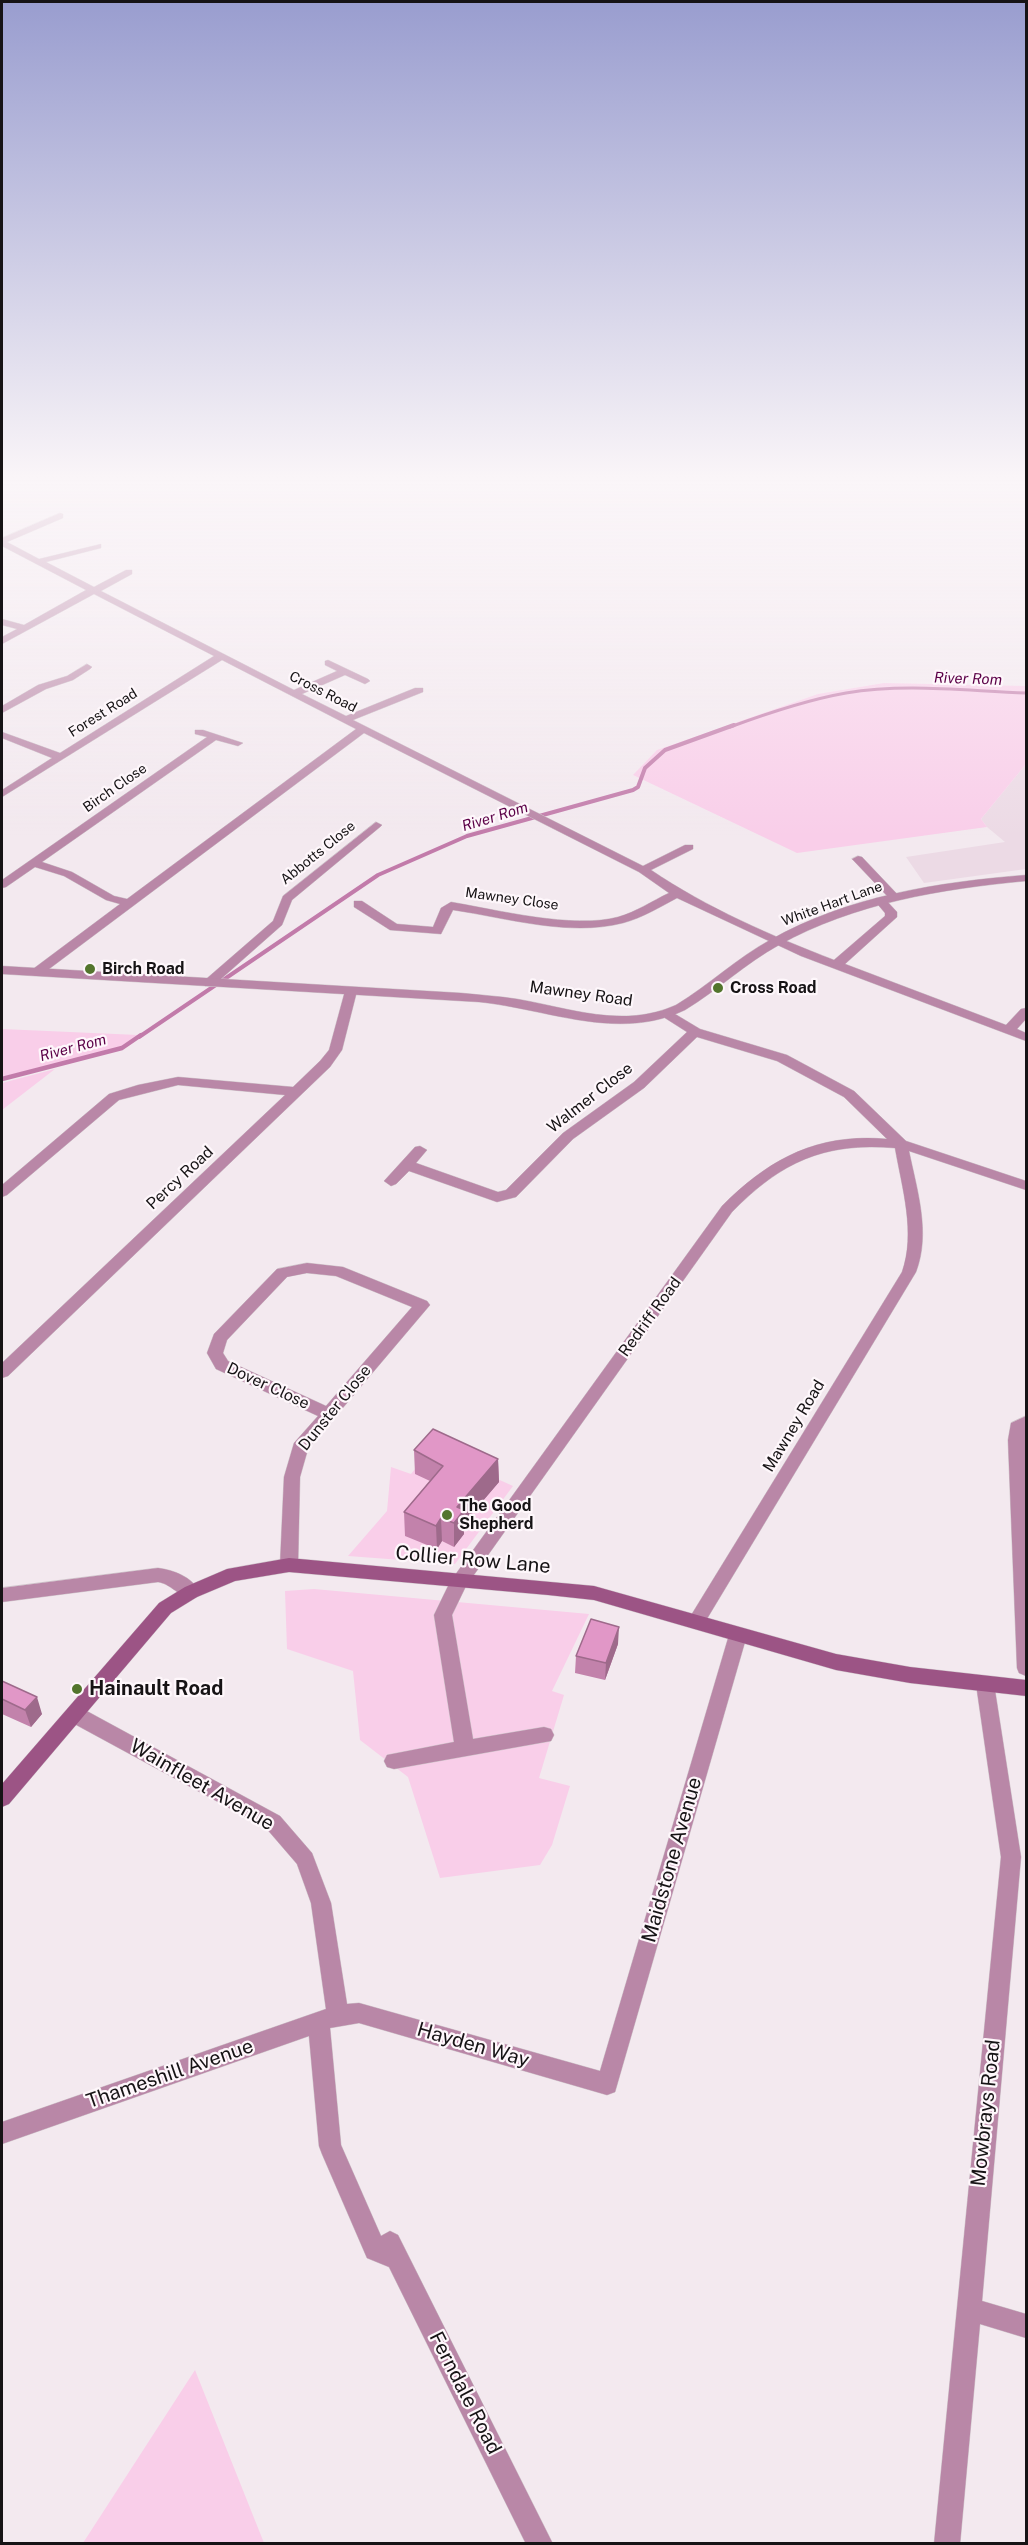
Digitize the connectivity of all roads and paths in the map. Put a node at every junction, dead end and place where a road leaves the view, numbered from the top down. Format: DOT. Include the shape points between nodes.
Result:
graph roads {
  1 [pos="75,600"];
  2 [pos="108,600"];
  3 [pos="2,622"];
  4 [pos="25,628"];
  5 [pos="2,641"];
  6 [pos="220,657"];
  7 [pos="328,663"];
  8 [pos="87,667"];
  9 [pos="345,671"];
  10 [pos="364,681"];
  11 [pos="419,690"];
  12 [pos="293,694"];
  13 [pos="2,710"];
  14 [pos="345,720"];
  15 [pos="363,729"];
  16 [pos="199,732"];
  17 [pos="2,735"];
  18 [pos="214,737"];
  19 [pos="237,743"];
  20 [pos="60,757"];
  21 [pos="2,794"];
  22 [pos="376,825"];
  23 [pos="689,846"];
  24 [pos="858,859"];
  25 [pos="33,863"];
  26 [pos="643,870"];
  27 [pos="1026,878"];
  28 [pos="2,885"];
  29 [pos="677,893"];
  30 [pos="894,897"];
  31 [pos="880,900"];
  32 [pos="128,903"];
  33 [pos="358,904"];
  34 [pos="776,941"];
  35 [pos="836,965"];
  36 [pos="2,970"];
  37 [pos="37,972"];
  38 [pos="217,983"];
  39 [pos="351,991"];
  40 [pos="1026,1012"];
  41 [pos="670,1015"];
  42 [pos="1009,1030"];
  43 [pos="695,1032"];
  44 [pos="1026,1037"];
  45 [pos="297,1092"];
  46 [pos="901,1144"];
  47 [pos="420,1150"];
  48 [pos="407,1165"];
  49 [pos="391,1181"];
  50 [pos="1026,1186"];
  51 [pos="2,1192"];
  52 [pos="422,1305"];
  53 [pos="2,1372"];
  54 [pos="327,1413"];
  55 [pos="1022,1424"];
  56 [pos="289,1565"];
  57 [pos="459,1582"];
  58 [pos="191,1592"];
  59 [pos="2,1595"];
  60 [pos="696,1622"];
  61 [pos="738,1635"];
  62 [pos="1026,1668"];
  63 [pos="985,1684"];
  64 [pos="1026,1688"];
  65 [pos="76,1715"];
  66 [pos="544,1735"];
  67 [pos="465,1748"];
  68 [pos="394,1761"];
  69 [pos="2,1798"];
  70 [pos="328,2018"];
  71 [pos="607,2084"];
  72 [pos="2,2133"];
  73 [pos="393,2251"];
  74 [pos="968,2309"];
  75 [pos="1026,2326"];
  76 [pos="540,2544"];
  77 [pos="947,2544"];
  1 -- 4 [label="street"];
  2 -- 6 [label="street, Cross Road"];
  3 -- 4 [label="street"];
  4 -- 5 [label="street"];
  6 -- 12 [label="street, Cross Road"];
  6 -- 20 [label="street, Forest Road"];
  7 -- 9 [label="street"];
  8 -- 13 [label="street"];
  9 -- 10 [label="street"];
  9 -- 12 [label="street"];
  11 -- 14 [label="street"];
  12 -- 14 [label="street, Cross Road"];
  14 -- 15 [label="street, Cross Road"];
  15 -- 26 [label="street, Cross Road"];
  15 -- 32 [label="street"];
  16 -- 18 [label="street"];
  17 -- 20 [label="street"];
  18 -- 19 [label="street"];
  18 -- 25 [label="street, Birch Close"];
  20 -- 21 [label="street, Forest Road"];
  22 -- 38 [label="street, Abbotts Close" via="287,898 278,922"];
  23 -- 26 [label="street"];
  24 -- 30 [label="street"];
  25 -- 28 [label="street, Birch Close"];
  25 -- 32 [label="street" via="68,874 110,898"];
  26 -- 29 [label="street, Cross Road"];
  27 -- 30 [label="street, White Hart Lane" via="976,882"];
  29 -- 33 [label="street, Mawney Close" via="633,916 583,924 451,906 445,910 437,931 394,927"];
  29 -- 34 [label="street, Cross Road"];
  30 -- 31 [label="street, White Hart Lane"];
  31 -- 34 [label="street, White Hart Lane"];
  31 -- 35 [label="street" via="891,917"];
  32 -- 37 [label="street"];
  34 -- 35 [label="street, Cross Road"];
  34 -- 41 [label="street, White Hart Lane"];
  35 -- 42 [label="street, Cross Road"];
  36 -- 37 [label="street, Mawney Road"];
  37 -- 38 [label="street, Mawney Road"];
  38 -- 39 [label="street, Mawney Road"];
  39 -- 41 [label="street, Mawney Road" via="498,1000 615,1020"];
  39 -- 45 [label="street, Percy Road" via="335,1050"];
  40 -- 42 [label="street"];
  41 -- 43 [label="street"];
  42 -- 44 [label="street, Cross Road"];
  43 -- 46 [label="street" via="782,1058 840,1089"];
  43 -- 48 [label="street, Walmer Close" via="639,1085 568,1136 511,1194 497,1197"];
  45 -- 51 [label="street" via="178,1081 114,1097"];
  45 -- 53 [label="street, Percy Road"];
  46 -- 50 [label="street"];
  46 -- 57 [label="street, Redriff Road" via="844,1142 810,1149 780,1163 748,1186"];
  46 -- 60 [label="street, Mawney Road" via="915,1221 915,1256 909,1272"];
  47 -- 48 [label="street"];
  48 -- 49 [label="street"];
  52 -- 54 [label="street, Dunster Close"];
  52 -- 54 [label="street, Dover Close" via="338,1270 307,1268 282,1274 220,1338 215,1353 222,1365"];
  54 -- 56 [label="street, Dunster Close" via="300,1446 292,1477"];
  55 -- 62 [label="street"];
  56 -- 57 [label="main road, Collier Row Lane"];
  56 -- 58 [label="main road, Collier Row Lane" via="233,1574"];
  57 -- 60 [label="main road, Collier Row Lane" via="594,1593"];
  57 -- 67 [label="street, Redriff Road" via="443,1615"];
  58 -- 59 [label="street" via="171,1577 158,1575"];
  58 -- 65 [label="main road, Collier Row Lane" via="165,1608"];
  60 -- 61 [label="main road, Collier Row Lane"];
  61 -- 63 [label="main road, Collier Row Lane" via="836,1662"];
  61 -- 71 [label="street, Maidstone Avenue"];
  63 -- 64 [label="main road, Collier Row Lane"];
  63 -- 74 [label="street, Mowbrays Road" via="1011,1857"];
  65 -- 69 [label="main road, Collier Row Lane"];
  65 -- 70 [label="street, Wainfleet Avenue" via="273,1822 305,1859 321,1903"];
  66 -- 67 [label="street"];
  67 -- 68 [label="street"];
  70 -- 71 [label="street, Hayden Way" via="359,2013"];
  70 -- 72 [label="street, Thameshill Avenue"];
  70 -- 73 [label="street, Wainfleet Avenue" via="330,2146 375,2250"];
  73 -- 76 [label="street, Ferndale Road"];
  74 -- 75 [label="street"];
  74 -- 77 [label="street, Mowbrays Road"];
}
